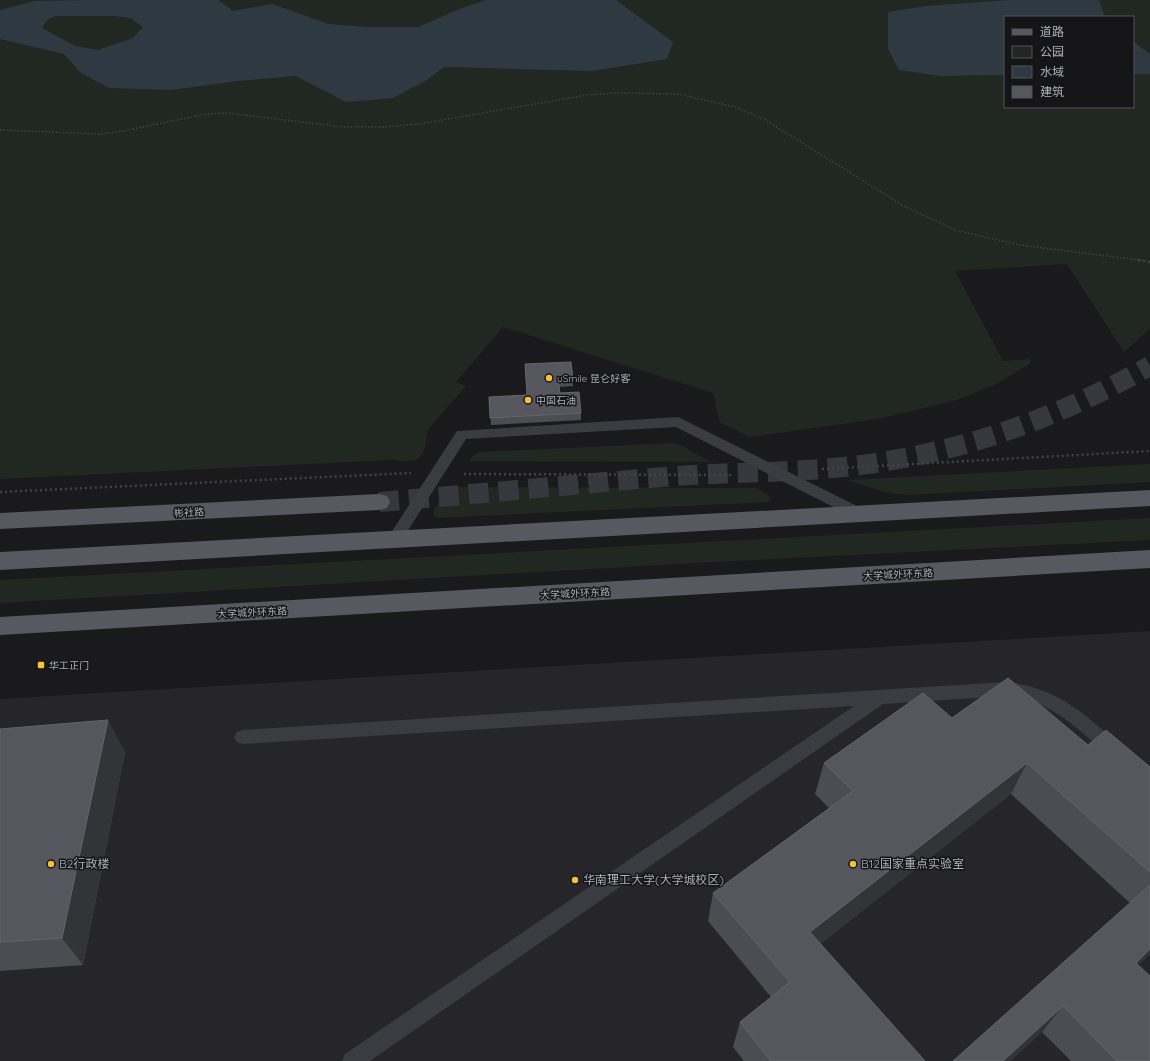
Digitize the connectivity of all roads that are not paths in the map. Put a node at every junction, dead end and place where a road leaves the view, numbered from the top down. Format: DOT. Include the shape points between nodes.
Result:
graph roads {
  1 [pos="1150,498"];
  2 [pos="379,502"];
  3 [pos="860,514"];
  4 [pos="0,521"];
  5 [pos="395,539"];
  6 [pos="1150,559"];
  7 [pos="0,561"];
  8 [pos="0,626"];
  9 [pos="879,698"];
  10 [pos="243,737"];
  11 [pos="1127,761"];
  12 [pos="352,1061"];
  1 -- 3 [label="main road"];
  2 -- 4 [label="main road, 彬社路"];
  3 -- 5 [label="main road"];
  3 -- 5 [label="lane" via="678,422 462,434"];
  5 -- 7 [label="main road"];
  6 -- 8 [label="main road, 大学城外环东路"];
  9 -- 10 [label="lane"];
  9 -- 11 [label="lane" via="1006,689 1032,693 1062,707"];
  9 -- 12 [label="lane"];
}
